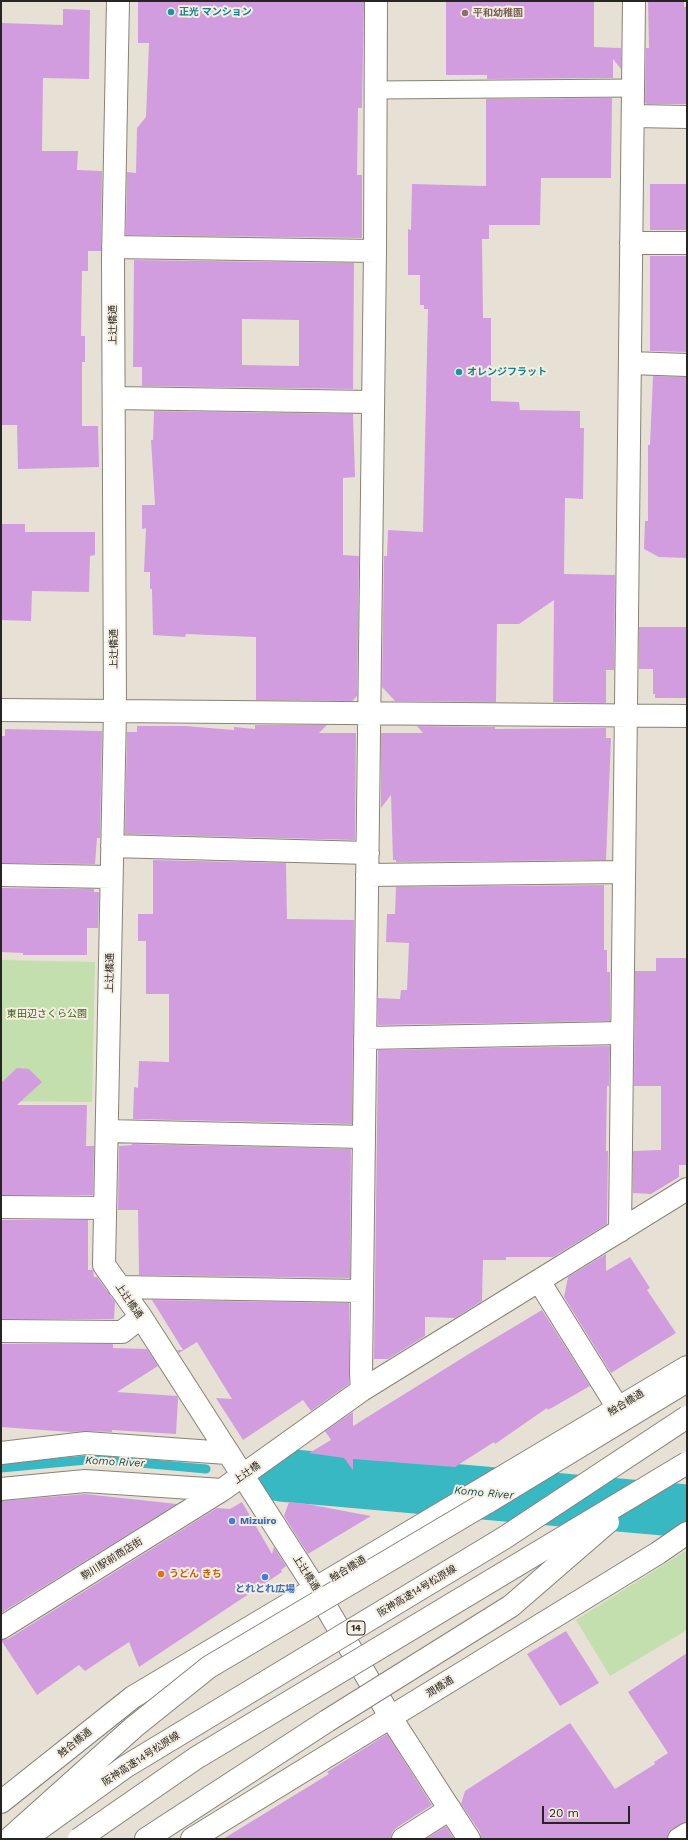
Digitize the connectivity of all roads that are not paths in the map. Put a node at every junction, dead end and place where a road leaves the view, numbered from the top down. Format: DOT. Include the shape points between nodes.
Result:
graph roads {
  1 [pos="118,1"];
  2 [pos="376,1"];
  3 [pos="634,1"];
  4 [pos="634,88"];
  5 [pos="375,90"];
  6 [pos="634,116"];
  7 [pos="687,116"];
  8 [pos="631,243"];
  9 [pos="687,243"];
  10 [pos="113,247"];
  11 [pos="375,251"];
  12 [pos="630,363"];
  13 [pos="687,365"];
  14 [pos="114,398"];
  15 [pos="372,402"];
  16 [pos="1,710"];
  17 [pos="115,710"];
  18 [pos="368,713"];
  19 [pos="625,716"];
  20 [pos="687,716"];
  21 [pos="112,846"];
  22 [pos="368,853"];
  23 [pos="623,872"];
  24 [pos="1,875"];
  25 [pos="367,875"];
  26 [pos="111,877"];
  27 [pos="622,1033"];
  28 [pos="366,1038"];
  29 [pos="107,1131"];
  30 [pos="364,1137"];
  31 [pos="687,1189"];
  32 [pos="1,1207"];
  33 [pos="105,1208"];
  34 [pos="620,1231"];
  35 [pos="539,1281"];
  36 [pos="119,1287"];
  37 [pos="362,1291"];
  38 [pos="141,1317"];
  39 [pos="1,1331"];
  40 [pos="687,1367"];
  41 [pos="687,1381"];
  42 [pos="362,1390"];
  43 [pos="618,1408"];
  44 [pos="687,1417"];
  45 [pos="1,1453"];
  46 [pos="227,1453"];
  47 [pos="687,1463"];
  48 [pos="243,1476"];
  49 [pos="656,1481"];
  50 [pos="1,1489"];
  51 [pos="222,1490"];
  52 [pos="687,1534"];
  53 [pos="316,1588"];
  54 [pos="1,1628"];
  55 [pos="391,1718"];
  56 [pos="1,1802"];
  57 [pos="450,1809"];
  58 [pos="687,1834"];
  59 [pos="9,1839"];
  60 [pos="25,1839"];
  61 [pos="79,1839"];
  62 [pos="146,1839"];
  63 [pos="192,1839"];
  64 [pos="403,1839"];
  65 [pos="469,1839"];
  66 [pos="679,1839"];
  1 -- 10 [label="main road, 上辻橋通"];
  2 -- 5 [label="main road"];
  3 -- 4 [label="main road"];
  4 -- 5 [label="lane"];
  4 -- 6 [label="main road"];
  5 -- 11 [label="main road"];
  6 -- 7 [label="main road"];
  6 -- 8 [label="main road"];
  8 -- 9 [label="main road"];
  8 -- 12 [label="main road"];
  10 -- 11 [label="main road"];
  10 -- 14 [label="main road, 上辻橋通"];
  11 -- 15 [label="main road"];
  12 -- 13 [label="main road"];
  12 -- 19 [label="main road"];
  14 -- 15 [label="main road"];
  14 -- 17 [label="main road, 上辻橋通"];
  15 -- 18 [label="main road"];
  16 -- 17 [label="main road"];
  17 -- 18 [label="main road"];
  17 -- 21 [label="main road, 上辻橋通"];
  18 -- 19 [label="main road"];
  18 -- 22 [label="main road"];
  19 -- 20 [label="main road"];
  19 -- 23 [label="main road"];
  21 -- 22 [label="main road"];
  21 -- 26 [label="main road, 上辻橋通"];
  22 -- 25 [label="main road"];
  23 -- 25 [label="main road"];
  23 -- 27 [label="main road"];
  24 -- 26 [label="main road"];
  25 -- 28 [label="main road"];
  26 -- 29 [label="main road, 上辻橋通"];
  27 -- 28 [label="main road"];
  27 -- 34 [label="main road"];
  28 -- 30 [label="main road"];
  29 -- 30 [label="main road"];
  29 -- 33 [label="main road, 上辻橋通"];
  30 -- 37 [label="main road"];
  31 -- 34 [label="main road, 上辻橋"];
  32 -- 33 [label="main road"];
  33 -- 36 [label="main road, 上辻橋通" via="104,1265"];
  34 -- 35 [label="main road, 上辻橋"];
  35 -- 42 [label="main road, 上辻橋"];
  35 -- 43 [label="main road"];
  36 -- 37 [label="main road"];
  36 -- 38 [label="main road, 上辻橋通"];
  37 -- 42 [label="main road"];
  38 -- 39 [label="main road" via="122,1332"];
  38 -- 46 [label="main road, 上辻橋通"];
  40 -- 43 [label="main road, 触合橋通"];
  41 -- 59 [label="main road, bridge" via="209,1667 134,1727"];
  42 -- 48 [label="main road, 上辻橋"];
  43 -- 53 [label="main road, 触合橋通"];
  44 -- 60 [label="main road, 阪神高速14号松原線 / 14, bridge" via="504,1538 125,1767"];
  45 -- 46 [label="main road" via="86,1443"];
  46 -- 48 [label="main road, 上辻橋通"];
  47 -- 49 [label="main road, bridge"];
  48 -- 51 [label="main road, 上辻橋"];
  48 -- 53 [label="main road, 上辻橋通"];
  49 -- 61 [label="main road, bridge" via="196,1758"];
  49 -- 62 [label="main road, bridge" via="511,1606 327,1721"];
  50 -- 51 [label="main road" via="85,1481"];
  51 -- 54 [label="main road, 駒川駅前商店街"];
  52 -- 55 [label="main road, 潤橋通"];
  53 -- 55 [label="main road, 上辻橋通"];
  53 -- 56 [label="main road, 触合橋通" via="133,1697"];
  55 -- 57 [label="main road, 上辻橋通"];
  55 -- 63 [label="main road, 潤橋通"];
  57 -- 64 [label="main road"];
  57 -- 65 [label="main road, 上辻橋通"];
  58 -- 66 [label="main road"];
}
